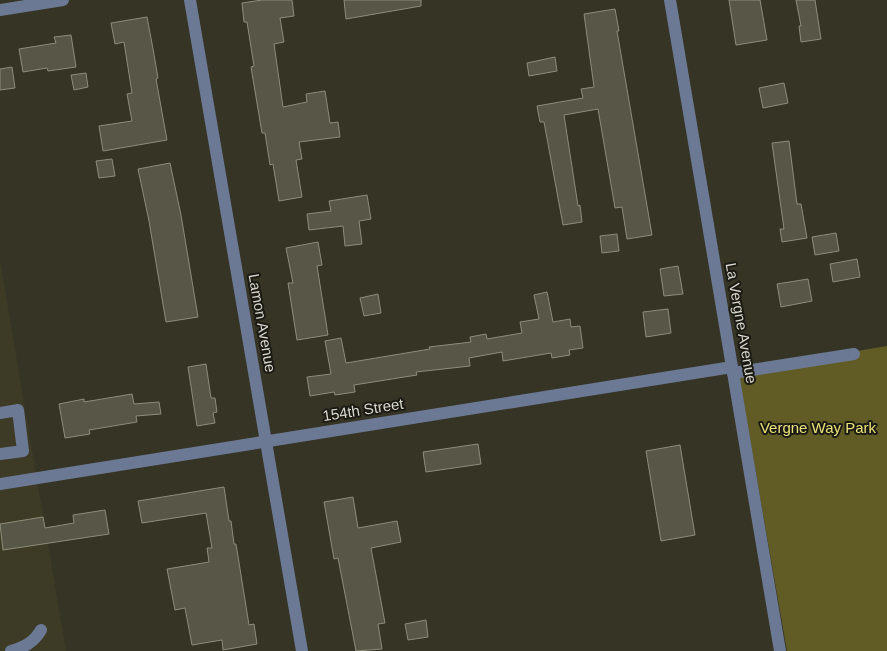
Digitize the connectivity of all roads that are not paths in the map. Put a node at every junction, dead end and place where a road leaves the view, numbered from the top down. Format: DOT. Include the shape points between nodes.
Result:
graph roads {
  1 [pos="63,0"];
  2 [pos="190,0"];
  3 [pos="670,0"];
  4 [pos="0,10"];
  5 [pos="854,354"];
  6 [pos="732,370"];
  7 [pos="0,413"];
  8 [pos="266,442"];
  9 [pos="0,454"];
  10 [pos="0,484"];
  11 [pos="41,630"];
  12 [pos="11,651"];
  13 [pos="302,651"];
  14 [pos="780,651"];
  1 -- 4 [label="street"];
  2 -- 8 [label="street, Lamon Avenue"];
  3 -- 6 [label="street, La Vergne Avenue"];
  5 -- 6 [label="street, 154th Street"];
  6 -- 8 [label="street, 154th Street"];
  6 -- 14 [label="street, La Vergne Avenue"];
  7 -- 9 [label="street" via="18,410 23,451"];
  8 -- 10 [label="street, 154th Street"];
  8 -- 13 [label="street, Lamon Avenue"];
  11 -- 12 [label="street" via="36,640"];
}
